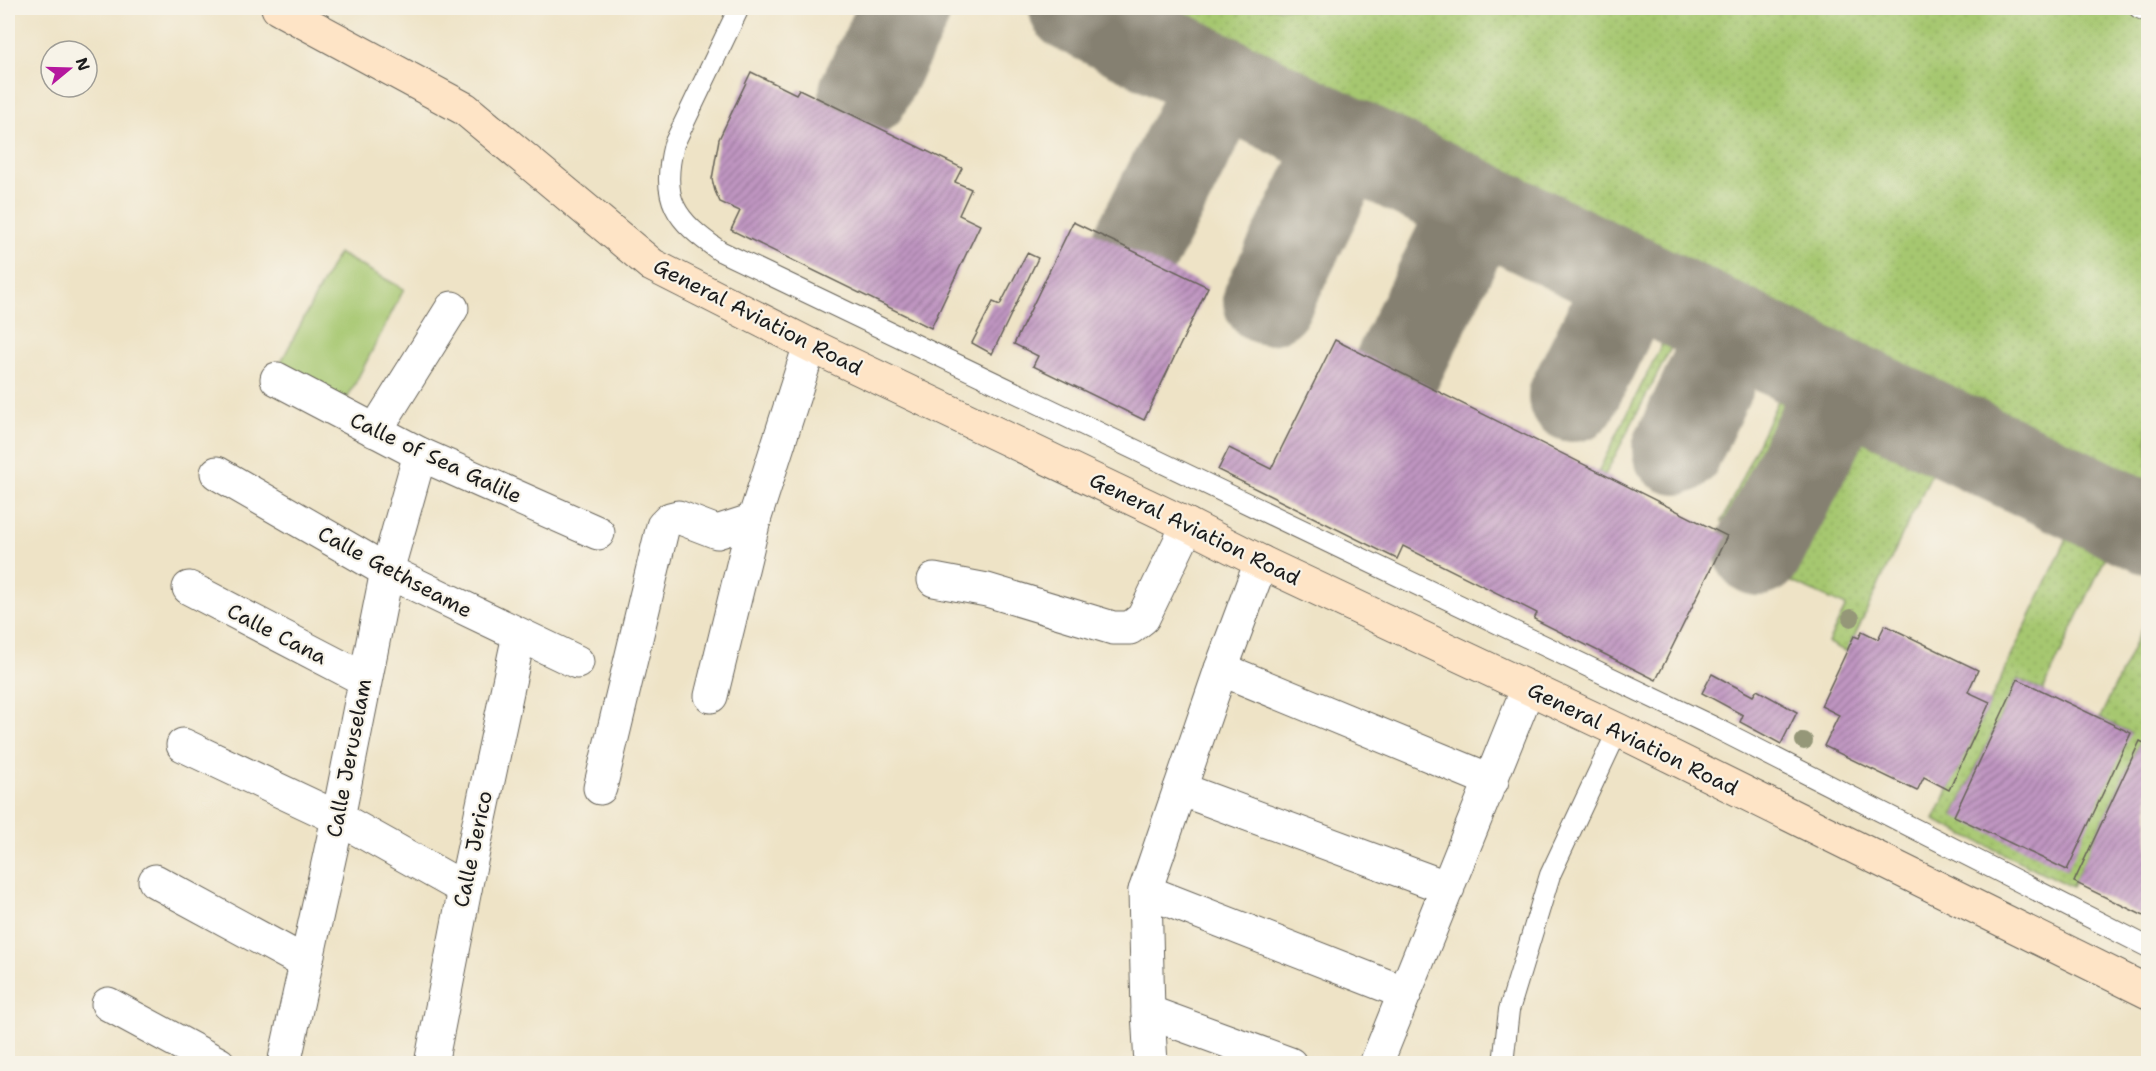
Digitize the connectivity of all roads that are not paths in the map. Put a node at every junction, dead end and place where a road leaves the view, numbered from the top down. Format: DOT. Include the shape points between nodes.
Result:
graph roads {
  1 [pos="278,8"];
  2 [pos="739,8"];
  3 [pos="2139,8"];
  4 [pos="2148,12"];
  5 [pos="452,308"];
  6 [pos="810,345"];
  7 [pos="276,379"];
  8 [pos="375,431"];
  9 [pos="420,454"];
  10 [pos="217,473"];
  11 [pos="754,520"];
  12 [pos="1188,525"];
  13 [pos="597,533"];
  14 [pos="1261,562"];
  15 [pos="387,571"];
  16 [pos="934,580"];
  17 [pos="189,588"];
  18 [pos="519,635"];
  19 [pos="577,662"];
  20 [pos="1221,669"];
  21 [pos="364,679"];
  22 [pos="1528,688"];
  23 [pos="711,696"];
  24 [pos="1618,730"];
  25 [pos="183,746"];
  26 [pos="1492,781"];
  27 [pos="600,788"];
  28 [pos="1180,789"];
  29 [pos="338,818"];
  30 [pos="155,881"];
  31 [pos="1448,888"];
  32 [pos="465,889"];
  33 [pos="1145,891"];
  34 [pos="2148,946"];
  35 [pos="306,963"];
  36 [pos="2148,992"];
  37 [pos="1405,993"];
  38 [pos="108,1004"];
  39 [pos="1148,1012"];
  40 [pos="219,1064"];
  41 [pos="284,1064"];
  42 [pos="431,1064"];
  43 [pos="1151,1064"];
  44 [pos="1290,1064"];
  45 [pos="1376,1064"];
  46 [pos="1503,1064"];
  1 -- 6 [label="main road, General Aviation Road" via="465,110 652,265"];
  2 -- 34 [label="lane" via="674,144 668,168 669,193 680,219 712,246 1714,728"];
  3 -- 4 [label="lane"];
  5 -- 8 [label="street"];
  6 -- 11 [label="street"];
  6 -- 12 [label="main road, General Aviation Road"];
  7 -- 8 [label="street, Calle of Sea Galile"];
  8 -- 9 [label="street, Calle of Sea Galile"];
  9 -- 13 [label="street, Calle of Sea Galile"];
  9 -- 15 [label="street, Calle Jeruselam"];
  10 -- 15 [label="street, Calle Gethseame"];
  11 -- 23 [label="street"];
  11 -- 27 [label="street" via="717,532 678,516 663,526"];
  12 -- 14 [label="main road, General Aviation Road"];
  12 -- 16 [label="street" via="1143,618 1130,628 1113,628 987,590"];
  14 -- 20 [label="street"];
  14 -- 22 [label="main road, General Aviation Road"];
  15 -- 18 [label="street, Calle Gethseame"];
  15 -- 21 [label="street, Calle Jeruselam"];
  17 -- 21 [label="street, Calle Cana"];
  18 -- 19 [label="street, Calle Gethseame"];
  18 -- 32 [label="street, Calle Jerico"];
  20 -- 26 [label="street"];
  20 -- 28 [label="street"];
  21 -- 29 [label="street, Calle Jeruselam"];
  22 -- 24 [label="main road, General Aviation Road"];
  22 -- 26 [label="street"];
  24 -- 36 [label="main road, General Aviation Road"];
  24 -- 46 [label="lane" via="1550,875 1509,1010"];
  25 -- 29 [label="street"];
  26 -- 31 [label="street"];
  28 -- 31 [label="street"];
  28 -- 33 [label="street"];
  29 -- 32 [label="street"];
  29 -- 35 [label="street, Calle Jeruselam"];
  30 -- 35 [label="street"];
  31 -- 37 [label="street"];
  32 -- 42 [label="street, Calle Jerico"];
  33 -- 37 [label="street"];
  33 -- 39 [label="street"];
  35 -- 41 [label="street, Calle Jeruselam"];
  37 -- 45 [label="street"];
  38 -- 40 [label="street"];
  39 -- 43 [label="street"];
  39 -- 44 [label="street"];
}
